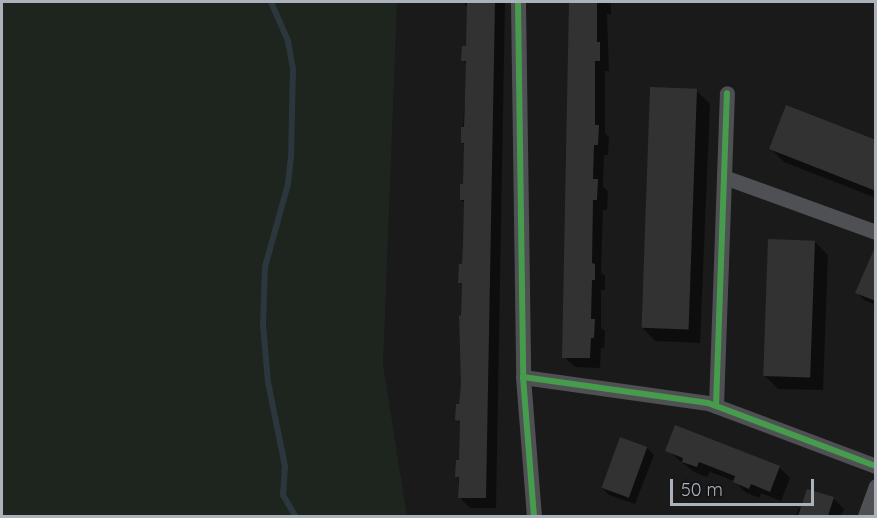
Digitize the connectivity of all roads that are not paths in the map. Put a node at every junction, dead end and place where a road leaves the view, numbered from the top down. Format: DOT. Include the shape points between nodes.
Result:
graph roads {
  1 [pos="518,2"];
  2 [pos="727,93"];
  3 [pos="724,177"];
  4 [pos="876,232"];
  5 [pos="522,377"];
  6 [pos="716,406"];
  7 [pos="876,466"];
  8 [pos="876,486"];
  9 [pos="534,516"];
  10 [pos="865,516"];
  1 -- 5 [label="street"];
  2 -- 3 [label="street"];
  3 -- 4 [label="street"];
  3 -- 6 [label="street"];
  5 -- 6 [label="street"];
  5 -- 9 [label="street"];
  6 -- 7 [label="street"];
  8 -- 10 [label="street"];
}
